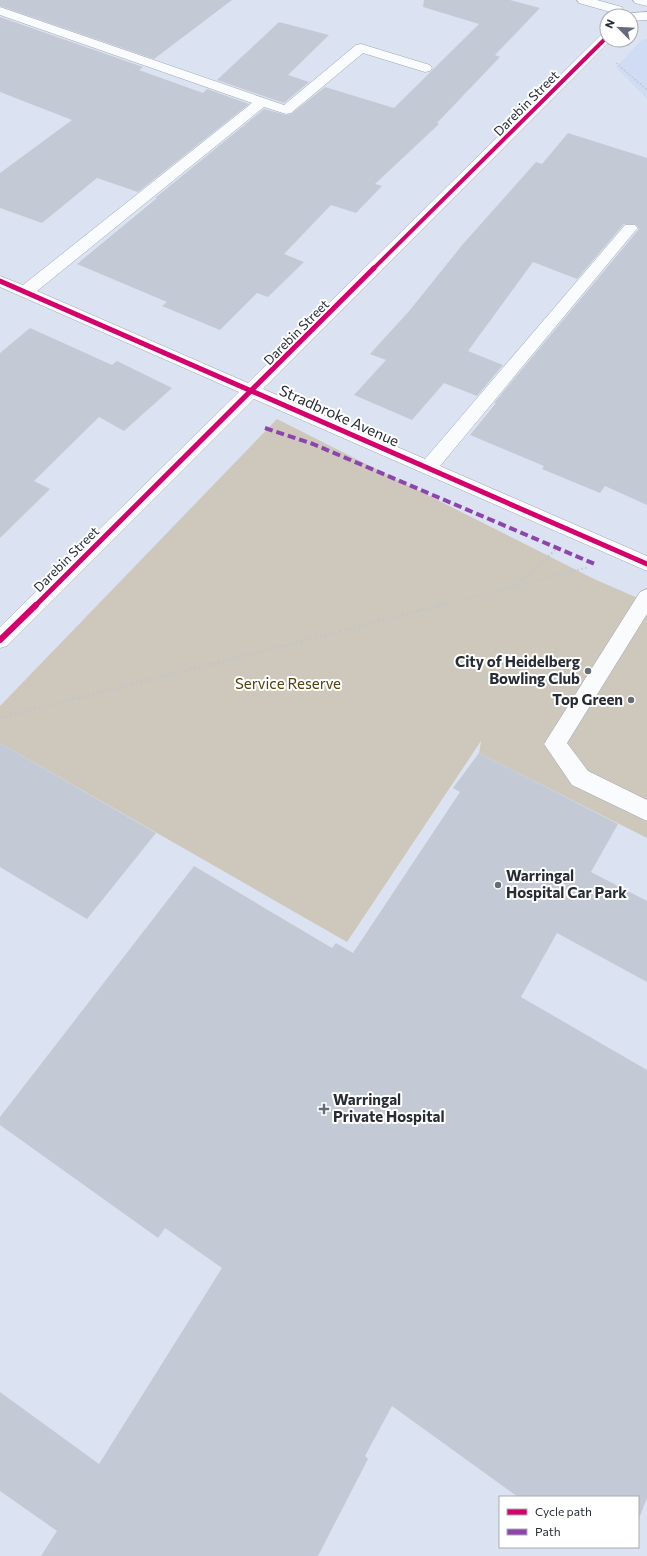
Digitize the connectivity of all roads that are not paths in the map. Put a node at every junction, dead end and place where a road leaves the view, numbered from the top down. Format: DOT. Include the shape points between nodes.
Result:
graph roads {
  1 [pos="583,0"];
  2 [pos="639,0"];
  3 [pos="647,2"];
  4 [pos="609,8"];
  5 [pos="0,11"];
  6 [pos="599,45"];
  7 [pos="424,68"];
  8 [pos="261,102"];
  9 [pos="630,228"];
  10 [pos="0,281"];
  11 [pos="25,292"];
  12 [pos="252,392"];
  13 [pos="428,468"];
  14 [pos="647,564"];
  15 [pos="647,597"];
  16 [pos="0,640"];
  17 [pos="647,811"];
  1 -- 4 [label="street"];
  2 -- 3 [label="street"];
  5 -- 8 [label="street"];
  6 -- 12 [label="street, Darebin Street"];
  7 -- 8 [label="street" via="361,48 286,110"];
  8 -- 11 [label="street"];
  9 -- 13 [label="street"];
  10 -- 11 [label="street, Stradbroke Avenue"];
  11 -- 12 [label="street, Stradbroke Avenue"];
  12 -- 13 [label="street, Stradbroke Avenue"];
  12 -- 16 [label="street, Darebin Street"];
  13 -- 14 [label="street, Stradbroke Avenue"];
  15 -- 17 [label="street" via="555,744 580,778"];
}
